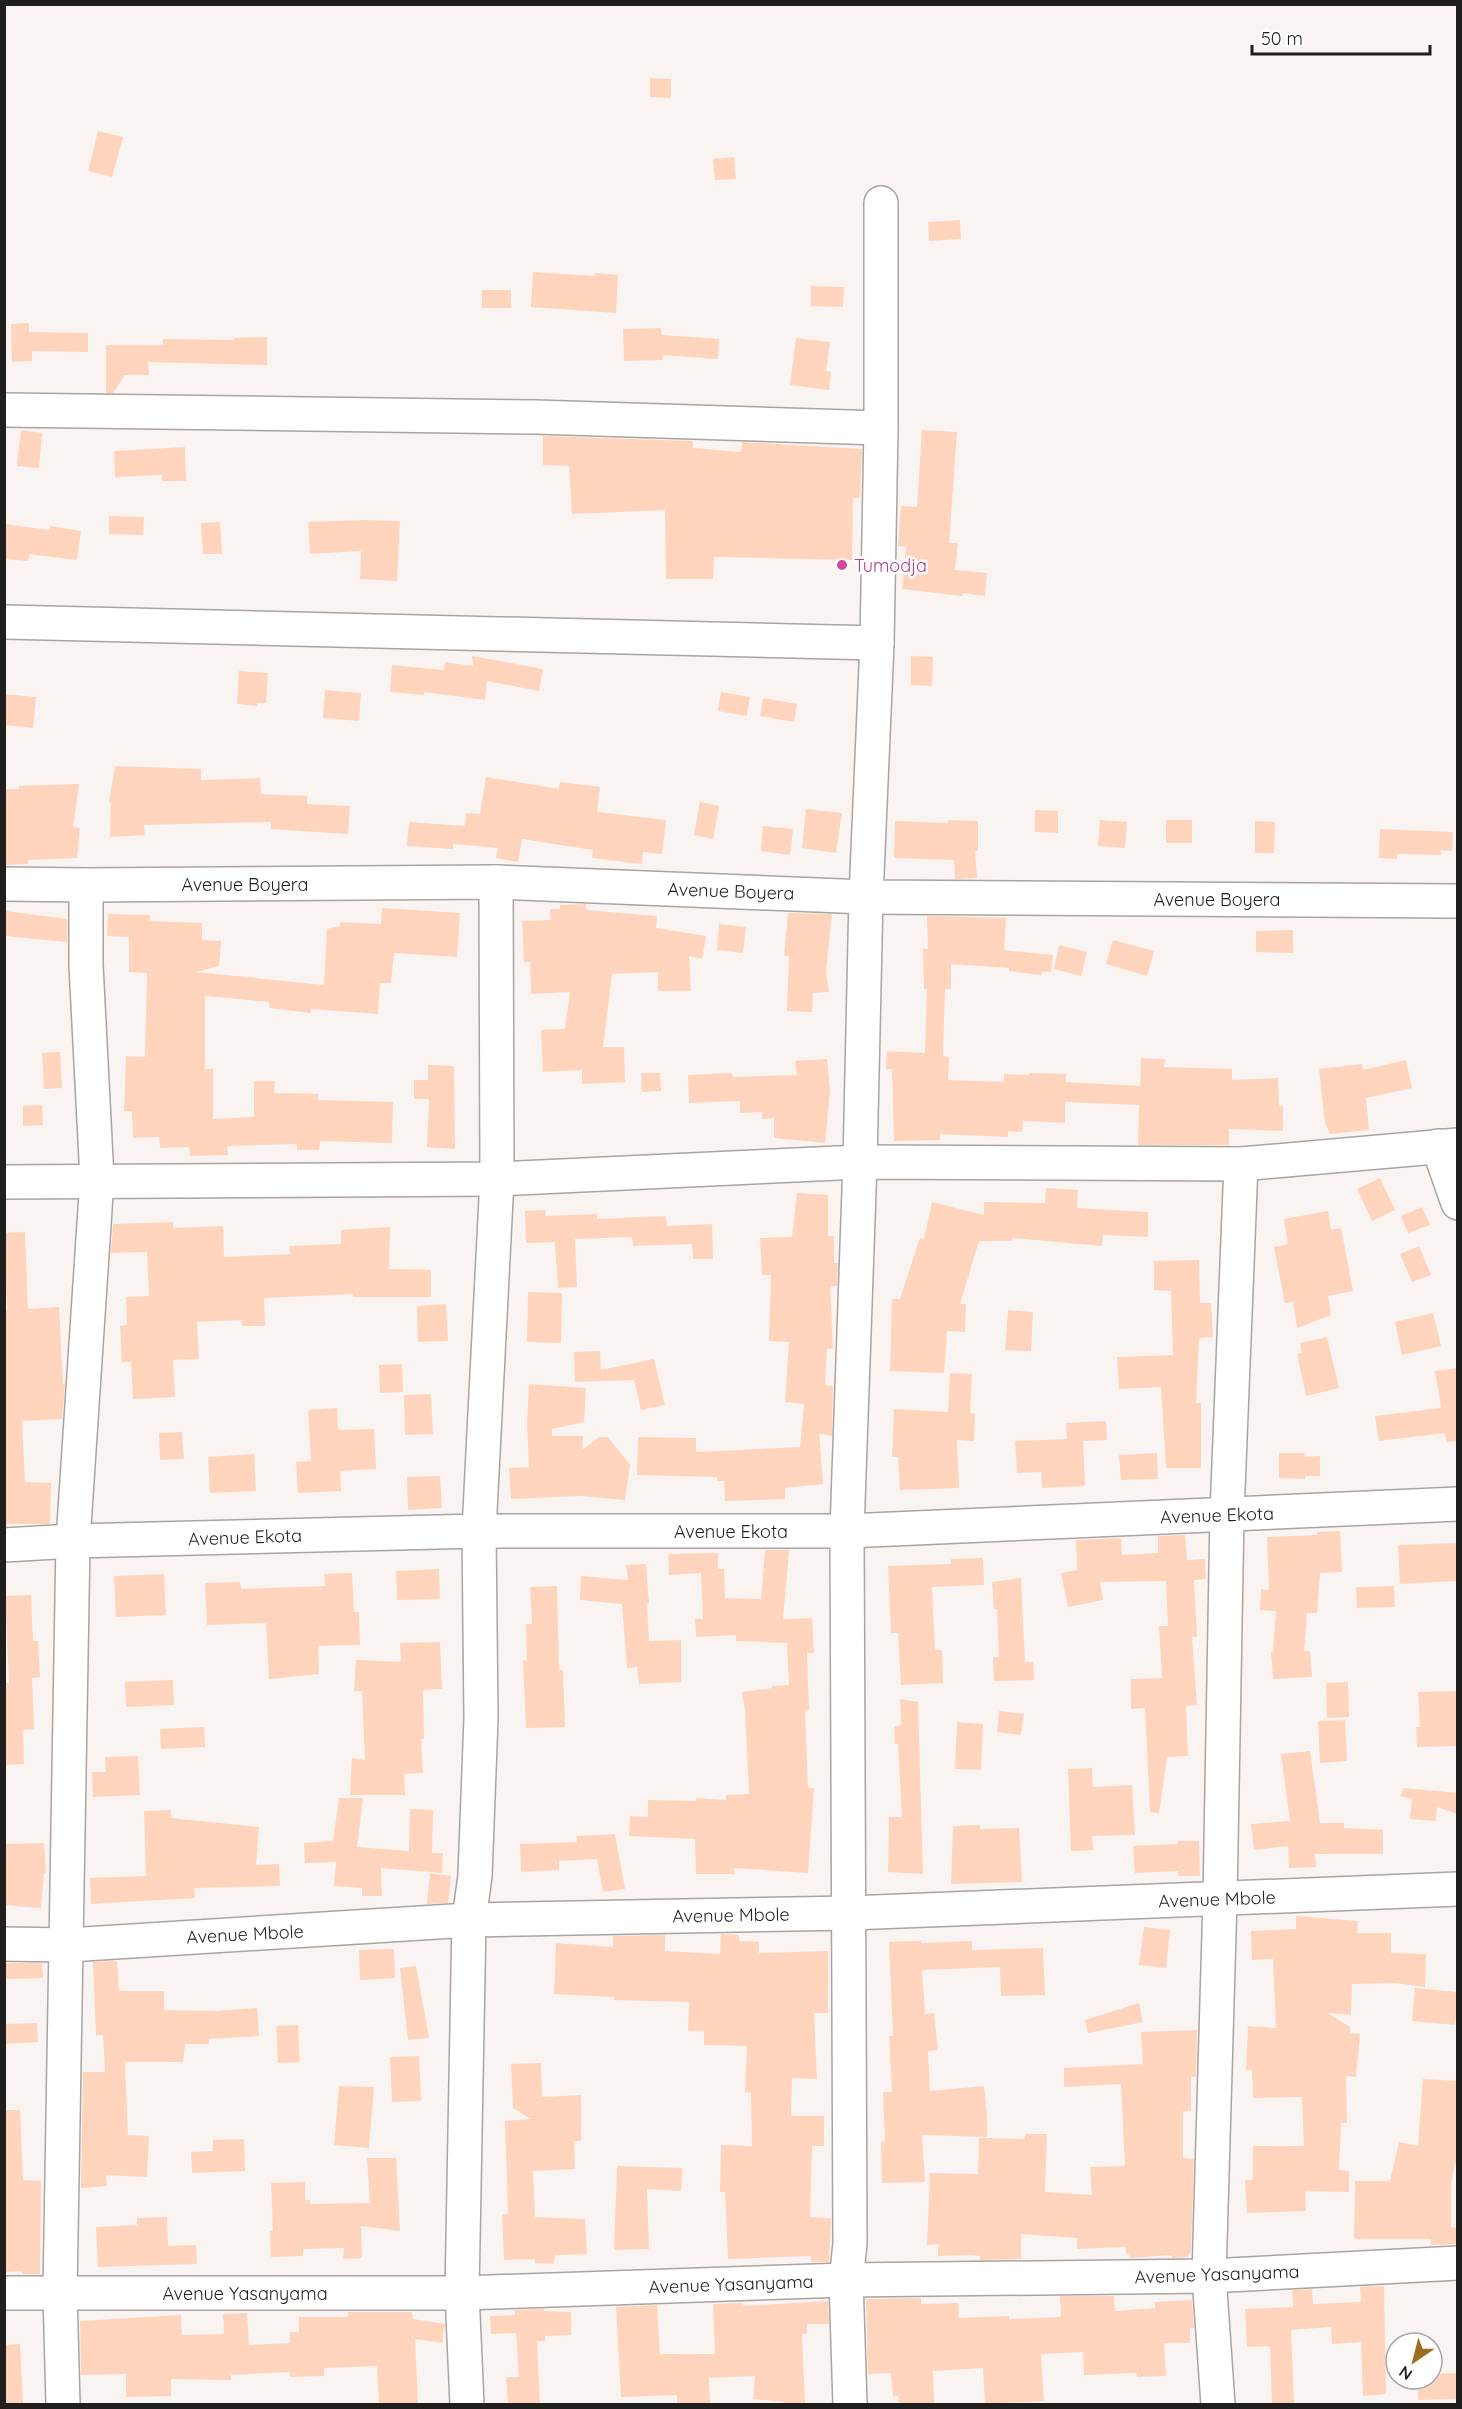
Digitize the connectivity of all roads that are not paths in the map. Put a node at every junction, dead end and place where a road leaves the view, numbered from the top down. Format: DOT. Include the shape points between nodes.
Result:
graph roads {
  1 [pos="881,203"];
  2 [pos="4,410"];
  3 [pos="881,428"];
  4 [pos="4,622"];
  5 [pos="877,643"];
  6 [pos="495,882"];
  7 [pos="4,884"];
  8 [pos="86,885"];
  9 [pos="866,897"];
  10 [pos="1458,901"];
  11 [pos="1448,1146"];
  12 [pos="860,1162"];
  13 [pos="1241,1164"];
  14 [pos="97,1179"];
  15 [pos="497,1179"];
  16 [pos="4,1182"];
  17 [pos="1458,1203"];
  18 [pos="1458,1504"];
  19 [pos="1227,1514"];
  20 [pos="479,1531"];
  21 [pos="847,1531"];
  22 [pos="73,1541"];
  23 [pos="4,1545"];
  24 [pos="1458,1889"];
  25 [pos="1220,1899"];
  26 [pos="850,1913"];
  27 [pos="469,1920"];
  28 [pos="4,1944"];
  29 [pos="68,1945"];
  30 [pos="1458,2263"];
  31 [pos="1209,2276"];
  32 [pos="846,2280"];
  33 [pos="60,2292"];
  34 [pos="4,2293"];
  35 [pos="462,2293"];
  36 [pos="63,2404"];
  37 [pos="467,2404"];
  38 [pos="850,2404"];
  39 [pos="1218,2404"];
  1 -- 3 [label="street"];
  2 -- 3 [label="street" via="536,417"];
  3 -- 5 [label="street"];
  4 -- 5 [label="street"];
  5 -- 9 [label="street"];
  6 -- 8 [label="street, Avenue Boyera"];
  6 -- 9 [label="street, Avenue Boyera"];
  6 -- 15 [label="street"];
  7 -- 8 [label="street, Avenue Boyera"];
  8 -- 14 [label="street"];
  9 -- 10 [label="street, Avenue Boyera"];
  9 -- 12 [label="street"];
  11 -- 13 [label="street"];
  11 -- 17 [label="street"];
  12 -- 13 [label="street"];
  12 -- 15 [label="street"];
  12 -- 21 [label="street"];
  13 -- 19 [label="street"];
  14 -- 15 [label="street"];
  14 -- 16 [label="street"];
  14 -- 22 [label="street"];
  15 -- 20 [label="street"];
  18 -- 19 [label="street, Avenue Ekota"];
  19 -- 21 [label="street, Avenue Ekota"];
  19 -- 25 [label="street"];
  20 -- 21 [label="street, Avenue Ekota"];
  20 -- 22 [label="street, Avenue Ekota"];
  20 -- 27 [label="street" via="481,1718 475,1876"];
  21 -- 26 [label="street"];
  22 -- 23 [label="street, Avenue Ekota"];
  22 -- 29 [label="street"];
  24 -- 25 [label="street, Avenue Mbole"];
  25 -- 26 [label="street, Avenue Mbole"];
  25 -- 31 [label="street"];
  26 -- 27 [label="street, Avenue Mbole"];
  26 -- 32 [label="street" via="850,2232"];
  27 -- 29 [label="street, Avenue Mbole"];
  27 -- 35 [label="street"];
  28 -- 29 [label="street, Avenue Mbole"];
  29 -- 33 [label="street"];
  30 -- 31 [label="street, Avenue Yasanyama"];
  31 -- 32 [label="street, Avenue Yasanyama"];
  31 -- 39 [label="street"];
  32 -- 35 [label="street, Avenue Yasanyama"];
  32 -- 38 [label="street"];
  33 -- 34 [label="street, Avenue Yasanyama"];
  33 -- 35 [label="street, Avenue Yasanyama"];
  33 -- 36 [label="street"];
  35 -- 37 [label="street"];
}
